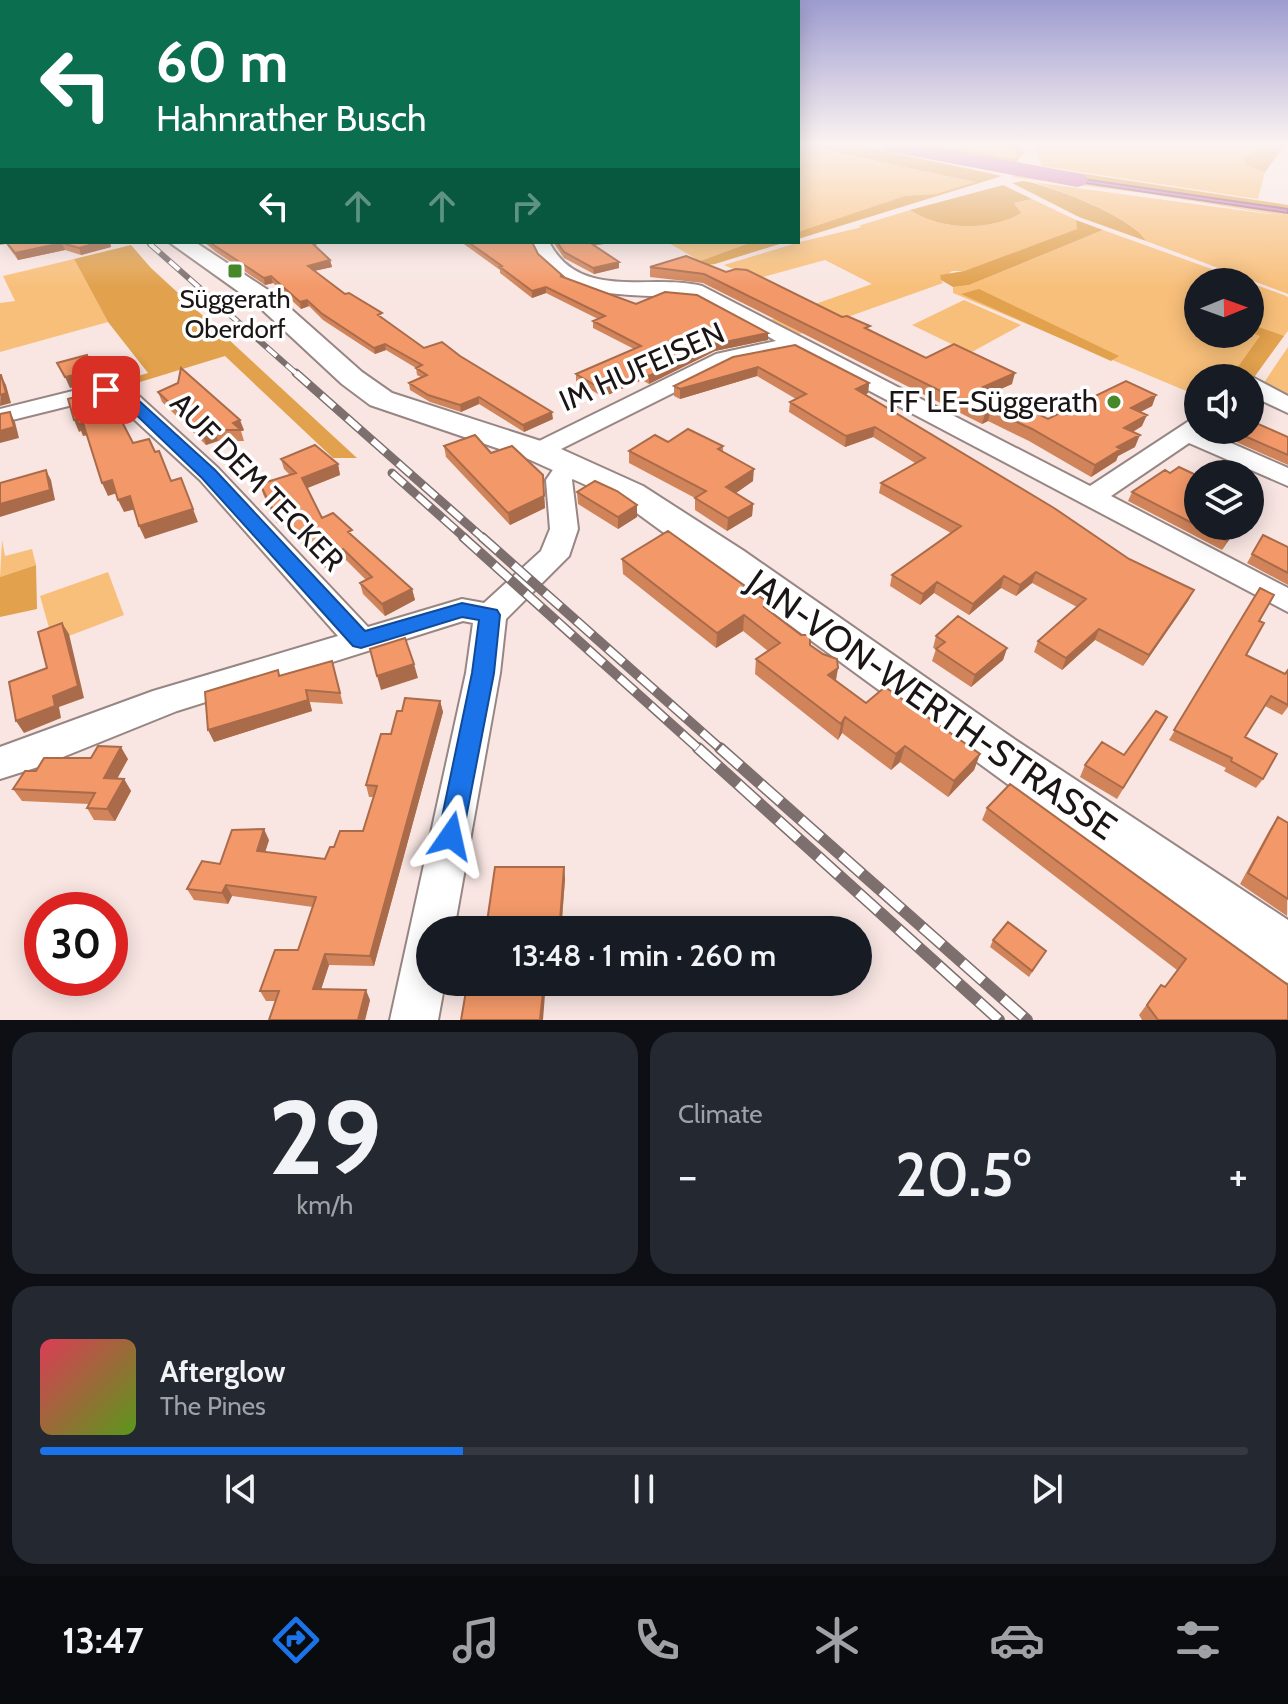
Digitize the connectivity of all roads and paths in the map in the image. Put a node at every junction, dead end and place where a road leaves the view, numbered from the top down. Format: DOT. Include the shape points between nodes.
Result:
graph roads {
  1 [pos="183,244"];
  2 [pos="541,244"];
  3 [pos="794,344"];
  4 [pos="1264,393"];
  5 [pos="1288,406"];
  6 [pos="0,416"];
  7 [pos="1184,436"];
  8 [pos="1221,444"];
  9 [pos="554,458"];
  10 [pos="1288,478"];
  11 [pos="1092,497"];
  12 [pos="1288,601"];
  13 [pos="490,615"];
  14 [pos="361,640"];
  15 [pos="0,763"];
  16 [pos="435,916"];
  17 [pos="1288,954"];
  18 [pos="419,996"];
  19 [pos="414,1020"];
  1 -- 9 [label="main road, JAN-VON-WERTH-STRASSE" via="265,299 381,399"];
  2 -- 3 [label="street" via="554,264 593,285 695,290"];
  3 -- 9 [label="street, IM HUFEISEN" via="724,359"];
  3 -- 11 [label="street"];
  4 -- 5 [label="street"];
  6 -- 14 [label="street, AUF DEM TECKER" via="116,391 209,474"];
  7 -- 11 [label="street"];
  8 -- 10 [label="street"];
  9 -- 13 [label="street" via="564,529 554,556"];
  9 -- 17 [label="main road, JAN-VON-WERTH-STRASSE" via="631,493"];
  11 -- 12 [label="street"];
  13 -- 14 [label="street" via="462,610"];
  13 -- 16 [label="street"];
  14 -- 15 [label="street" via="166,701"];
  18 -- 19 [label="street"];
}
